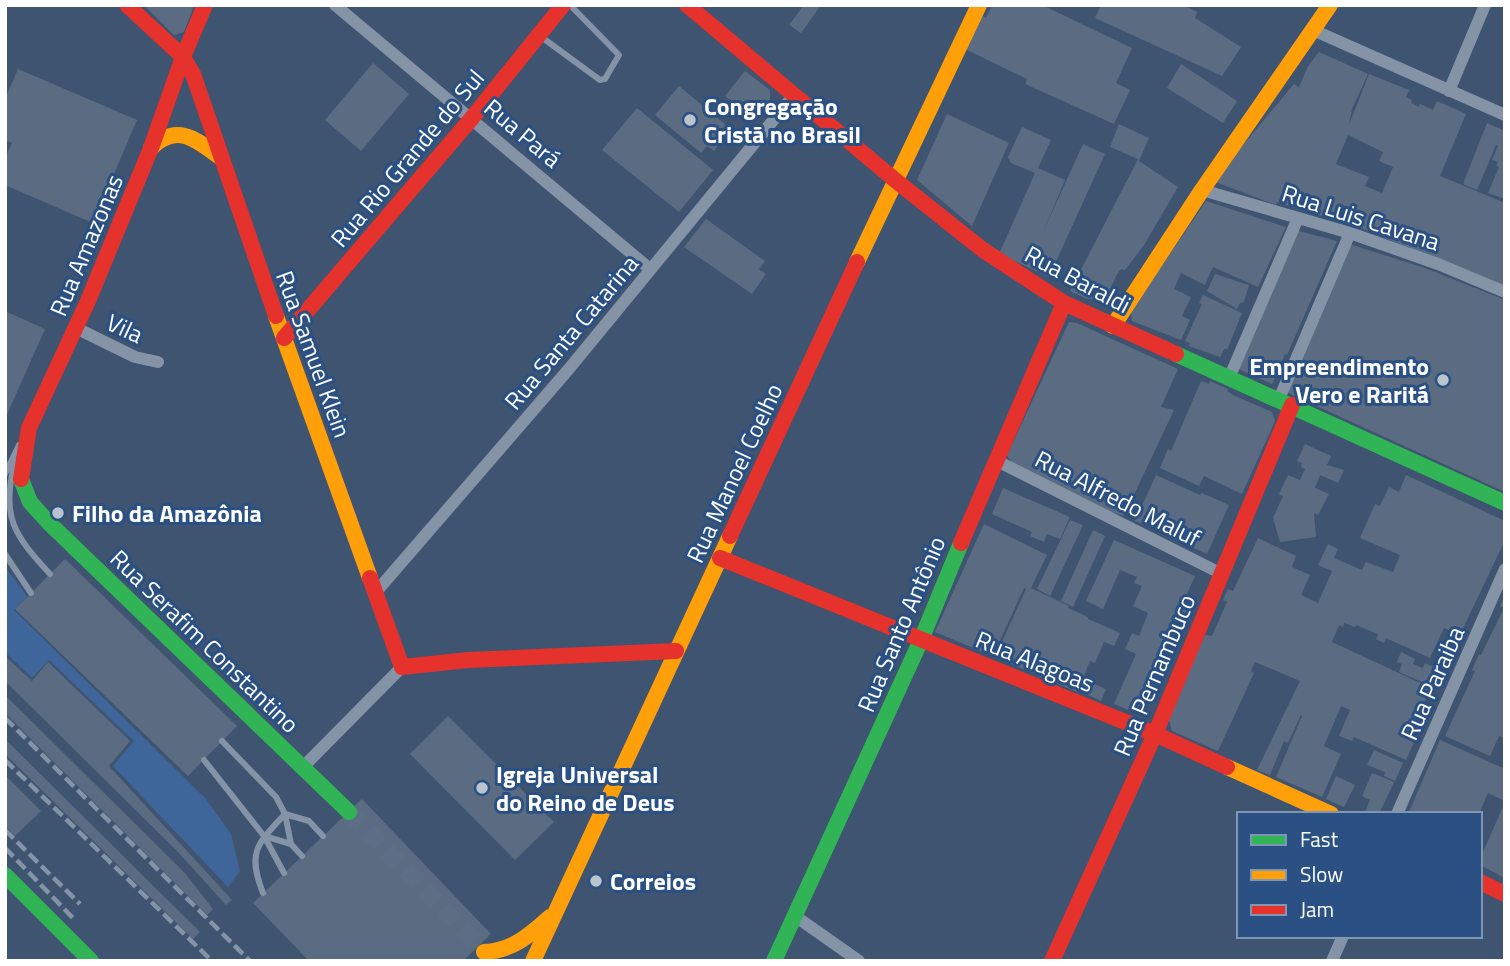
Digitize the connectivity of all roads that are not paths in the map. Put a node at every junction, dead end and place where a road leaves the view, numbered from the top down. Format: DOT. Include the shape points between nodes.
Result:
graph roads {
  1 [pos="127,5"];
  2 [pos="205,5"];
  3 [pos="335,5"];
  4 [pos="563,5"];
  5 [pos="570,5"];
  6 [pos="687,5"];
  7 [pos="979,5"];
  8 [pos="1330,5"];
  9 [pos="1485,5"];
  10 [pos="1312,30"];
  11 [pos="539,35"];
  12 [pos="183,57"];
  13 [pos="1449,91"];
  14 [pos="794,94"];
  15 [pos="1505,116"];
  16 [pos="472,118"];
  17 [pos="151,148"];
  18 [pos="221,158"];
  19 [pos="895,180"];
  20 [pos="1202,190"];
  21 [pos="1298,218"];
  22 [pos="1350,233"];
  23 [pos="650,269"];
  24 [pos="1505,292"];
  25 [pos="1064,303"];
  26 [pos="1113,326"];
  27 [pos="76,328"];
  28 [pos="284,338"];
  29 [pos="158,362"];
  30 [pos="1230,376"];
  31 [pos="1286,402"];
  32 [pos="29,428"];
  33 [pos="995,460"];
  34 [pos="5,474"];
  35 [pos="6,498"];
  36 [pos="30,502"];
  37 [pos="1505,503"];
  38 [pos="5,554"];
  39 [pos="720,558"];
  40 [pos="1505,569"];
  41 [pos="50,574"];
  42 [pos="1222,574"];
  43 [pos="376,592"];
  44 [pos="31,593"];
  45 [pos="921,640"];
  46 [pos="676,651"];
  47 [pos="402,667"];
  48 [pos="1155,734"];
  49 [pos="222,741"];
  50 [pos="204,760"];
  51 [pos="303,767"];
  52 [pos="349,812"];
  53 [pos="1327,812"];
  54 [pos="1398,812"];
  55 [pos="285,814"];
  56 [pos="264,836"];
  57 [pos="323,836"];
  58 [pos="291,844"];
  59 [pos="302,856"];
  60 [pos="284,873"];
  61 [pos="5,875"];
  62 [pos="1482,884"];
  63 [pos="263,893"];
  64 [pos="1505,894"];
  65 [pos="558,910"];
  66 [pos="794,916"];
  67 [pos="1342,938"];
  68 [pos="483,953"];
  69 [pos="91,961"];
  70 [pos="533,961"];
  71 [pos="774,961"];
  72 [pos="859,961"];
  73 [pos="1052,961"];
  74 [pos="1332,961"];
  1 -- 12 [label="street"];
  2 -- 12 [label="street, Rua Amazonas"];
  3 -- 16 [label="street, Rua Pará"];
  4 -- 11 [label="street, Rua Rio Grande do Sul"];
  5 -- 11 [label="lane" via="619,55 605,79 600,80"];
  6 -- 14 [label="street, Rua Baraldi"];
  7 -- 19 [label="street, Rua Manoel Coelho"];
  8 -- 10 [label="street"];
  9 -- 13 [label="street"];
  10 -- 13 [label="street"];
  10 -- 20 [label="street"];
  11 -- 16 [label="street, Rua Rio Grande do Sul"];
  12 -- 17 [label="street, Rua Amazonas"];
  12 -- 18 [label="street, Rua Samuel Klein"];
  13 -- 15 [label="street"];
  14 -- 19 [label="street, Rua Baraldi"];
  14 -- 23 [label="street, Rua Santa Catarina"];
  16 -- 23 [label="street, Rua Pará"];
  16 -- 28 [label="street, Rua Rio Grande do Sul"];
  17 -- 18 [label="street" via="175,134"];
  17 -- 27 [label="street, Rua Amazonas"];
  18 -- 28 [label="street, Rua Samuel Klein"];
  19 -- 25 [label="street, Rua Baraldi" via="983,250"];
  19 -- 39 [label="street, Rua Manoel Coelho"];
  20 -- 21 [label="street, Rua Luis Cavana"];
  20 -- 26 [label="street"];
  21 -- 22 [label="street, Rua Luis Cavana"];
  21 -- 30 [label="street"];
  22 -- 24 [label="street, Rua Luis Cavana"];
  22 -- 31 [label="street"];
  23 -- 43 [label="street, Rua Santa Catarina"];
  25 -- 26 [label="street, Rua Baraldi"];
  25 -- 33 [label="street, Rua Santo Antônio"];
  26 -- 30 [label="street, Rua Baraldi"];
  27 -- 29 [label="street, Vila" via="135,357"];
  27 -- 32 [label="street, Rua Amazonas"];
  28 -- 43 [label="street, Rua Samuel Klein"];
  30 -- 31 [label="street, Rua Baraldi"];
  31 -- 37 [label="street, Rua Baraldi"];
  31 -- 42 [label="street, Rua Pernambuco"];
  32 -- 34 [label="lane"];
  32 -- 35 [label="lane"];
  32 -- 36 [label="street, Rua Amazonas" via="20,477"];
  33 -- 42 [label="street, Rua Alfredo Maluf"];
  33 -- 45 [label="street, Rua Santo Antônio"];
  35 -- 36 [label="lane"];
  35 -- 41 [label="lane" via="17,539"];
  36 -- 51 [label="street, Rua Serafim Constantino"];
  38 -- 44 [label="lane"];
  39 -- 45 [label="street, Rua Alagoas"];
  39 -- 46 [label="street, Rua Manoel Coelho"];
  40 -- 54 [label="street, Rua Paraiba"];
  42 -- 48 [label="street, Rua Pernambuco"];
  43 -- 47 [label="street, Rua Samuel Klein"];
  45 -- 48 [label="street, Rua Alagoas"];
  45 -- 66 [label="street, Rua Santo Antônio"];
  46 -- 47 [label="street"];
  46 -- 65 [label="street, Rua Manoel Coelho"];
  47 -- 51 [label="street"];
  48 -- 53 [label="street, Rua Alagoas"];
  48 -- 73 [label="street, Rua Pernambuco"];
  49 -- 55 [label="lane" via="276,797"];
  50 -- 56 [label="lane"];
  51 -- 52 [label="street, Rua Serafim Constantino"];
  55 -- 56 [label="lane"];
  55 -- 57 [label="lane" via="309,821"];
  55 -- 58 [label="lane"];
  56 -- 58 [label="lane"];
  56 -- 60 [label="lane"];
  56 -- 63 [label="lane" via="255,853"];
  58 -- 59 [label="lane"];
  61 -- 69 [label="street"];
  62 -- 64 [label="street"];
  65 -- 68 [label="street" via="516,944"];
  65 -- 70 [label="street, Rua Manoel Coelho"];
  66 -- 71 [label="street, Rua Santo Antônio"];
  66 -- 72 [label="street"];
  67 -- 74 [label="street"];
}
